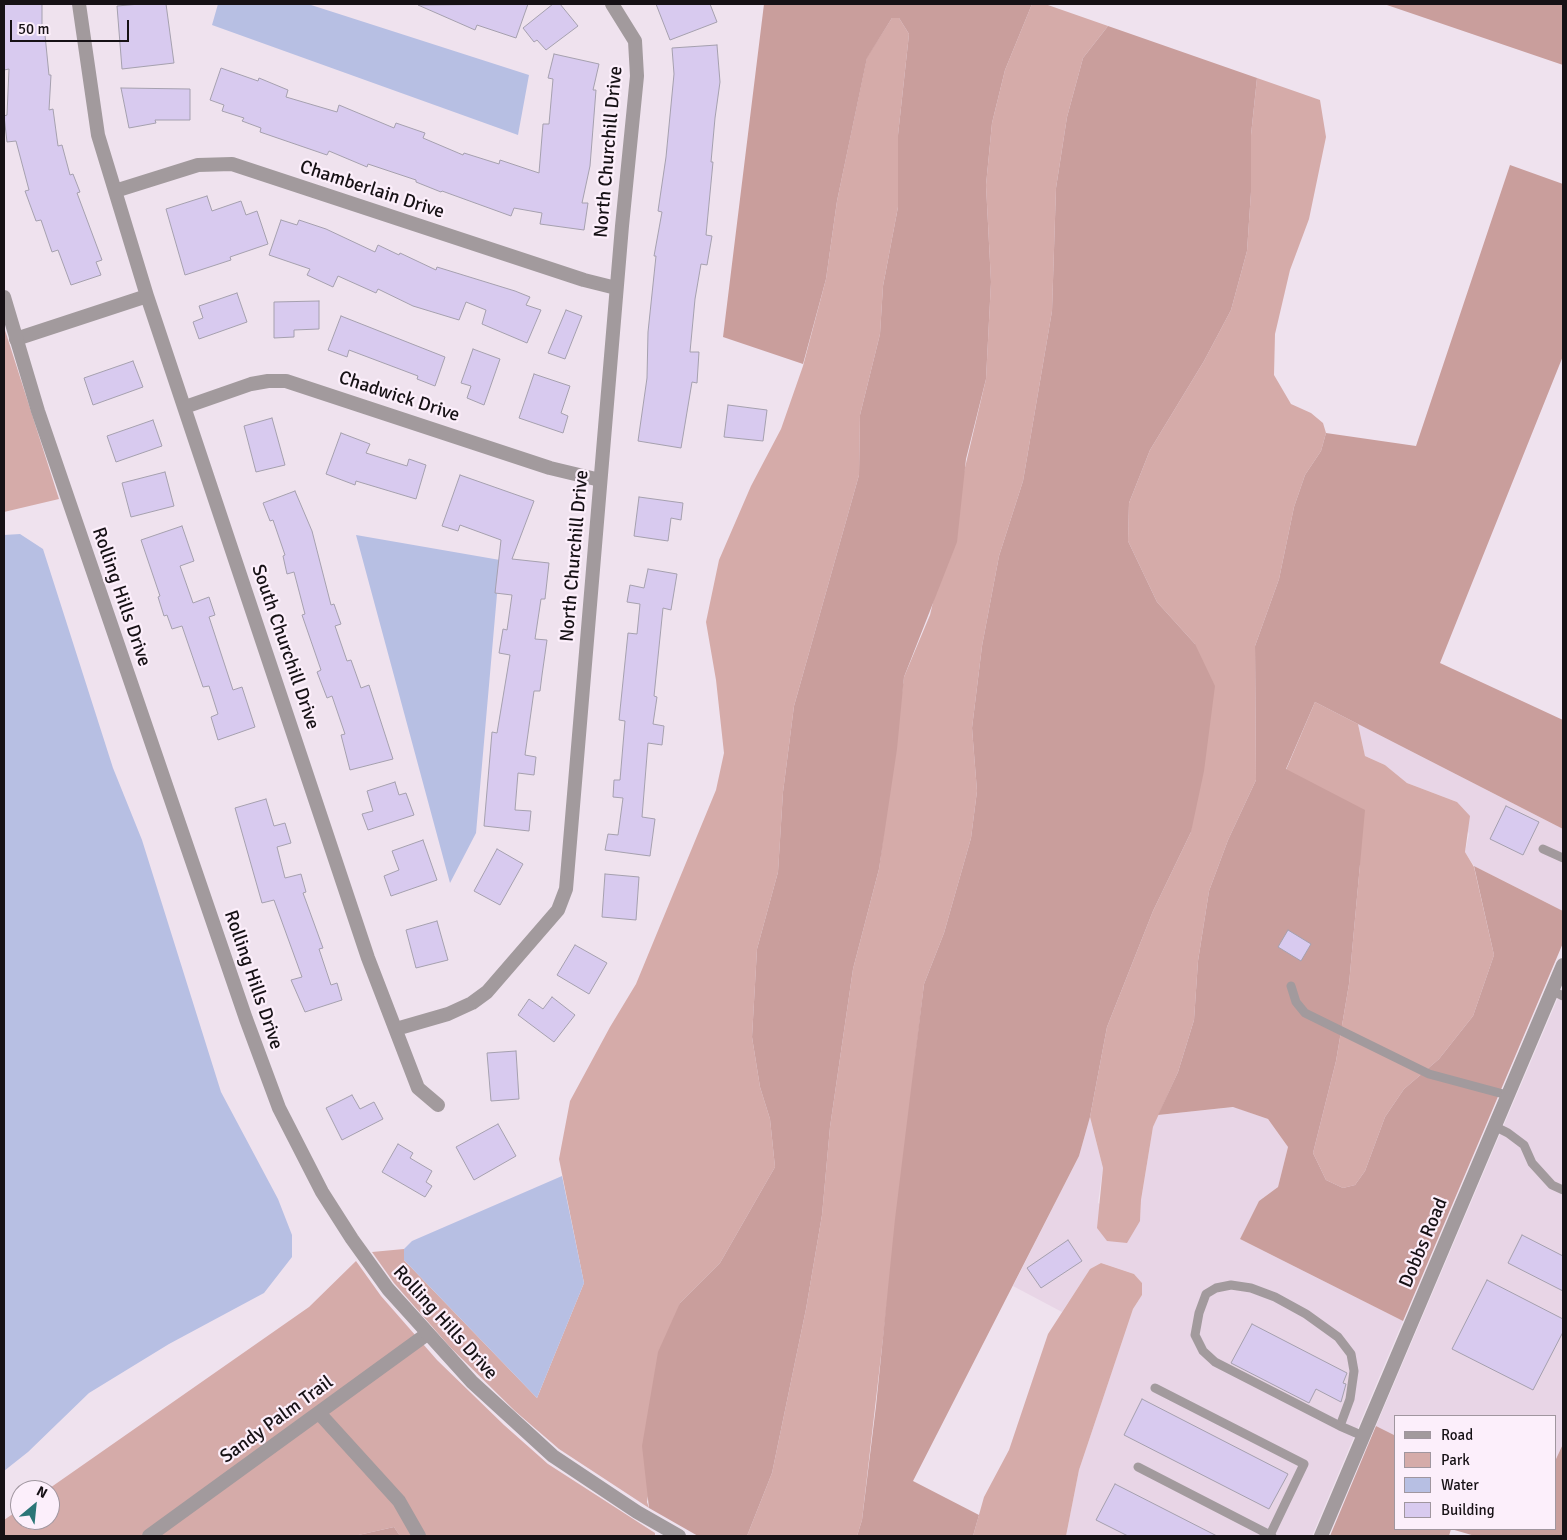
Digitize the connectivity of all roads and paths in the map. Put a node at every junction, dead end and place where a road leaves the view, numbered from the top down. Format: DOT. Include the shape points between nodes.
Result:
graph roads {
  1 [pos="78,4"];
  2 [pos="612,4"];
  3 [pos="115,191"];
  4 [pos="616,288"];
  5 [pos="147,296"];
  6 [pos="4,297"];
  7 [pos="16,339"];
  8 [pos="185,407"];
  9 [pos="600,480"];
  10 [pos="1544,849"];
  11 [pos="1563,858"];
  12 [pos="1563,965"];
  13 [pos="1292,986"];
  14 [pos="1558,993"];
  15 [pos="396,1029"];
  16 [pos="1507,1095"];
  17 [pos="438,1105"];
  18 [pos="1494,1126"];
  19 [pos="1563,1190"];
  20 [pos="427,1334"];
  21 [pos="1155,1388"];
  22 [pos="320,1413"];
  23 [pos="1340,1426"];
  24 [pos="1363,1436"];
  25 [pos="1138,1467"];
  26 [pos="149,1536"];
  27 [pos="419,1536"];
  28 [pos="679,1536"];
  29 [pos="1271,1536"];
  30 [pos="1321,1536"];
  1 -- 3 [label="street" via="98,135"];
  2 -- 4 [label="street, North Churchill Drive" via="635,41 637,76"];
  3 -- 4 [label="street, Chamberlain Drive" via="198,165 232,164"];
  3 -- 5 [label="street, South Churchill Drive"];
  4 -- 9 [label="street, North Churchill Drive"];
  5 -- 7 [label="street"];
  5 -- 8 [label="street, South Churchill Drive"];
  6 -- 7 [label="street, Rolling Hills Drive"];
  7 -- 20 [label="street, Rolling Hills Drive" via="236,991 279,1108 322,1192 352,1239 388,1289"];
  8 -- 9 [label="street, Chadwick Drive" via="251,384 286,381 550,468"];
  8 -- 15 [label="street, South Churchill Drive" via="368,958"];
  9 -- 15 [label="street, North Churchill Drive" via="566,889 558,910 486,992 472,1003 448,1014"];
  10 -- 11 [label="lane"];
  12 -- 14 [label="street, Dobbs Road"];
  13 -- 16 [label="lane" via="1296,1002 1305,1013 1429,1074"];
  14 -- 16 [label="street, Dobbs Road"];
  15 -- 17 [label="street, South Churchill Drive" via="418,1088"];
  16 -- 18 [label="street, Dobbs Road"];
  18 -- 19 [label="lane" via="1524,1145 1532,1163 1552,1185"];
  18 -- 24 [label="street, Dobbs Road"];
  20 -- 22 [label="street, Sandy Palm Trail"];
  20 -- 28 [label="street, Rolling Hills Drive" via="472,1382 553,1456"];
  21 -- 29 [label="lane" via="1304,1464"];
  22 -- 26 [label="street, Sandy Palm Trail"];
  22 -- 27 [label="street" via="399,1500"];
  23 -- 23 [label="lane" via="1215,1362 1203,1351 1195,1335 1206,1294 1231,1285 1251,1288 1306,1314 1338,1337 1351,1354 1354,1371 1350,1399"];
  23 -- 24 [label="lane"];
  24 -- 30 [label="street, Dobbs Road"];
  25 -- 29 [label="lane"];
}
